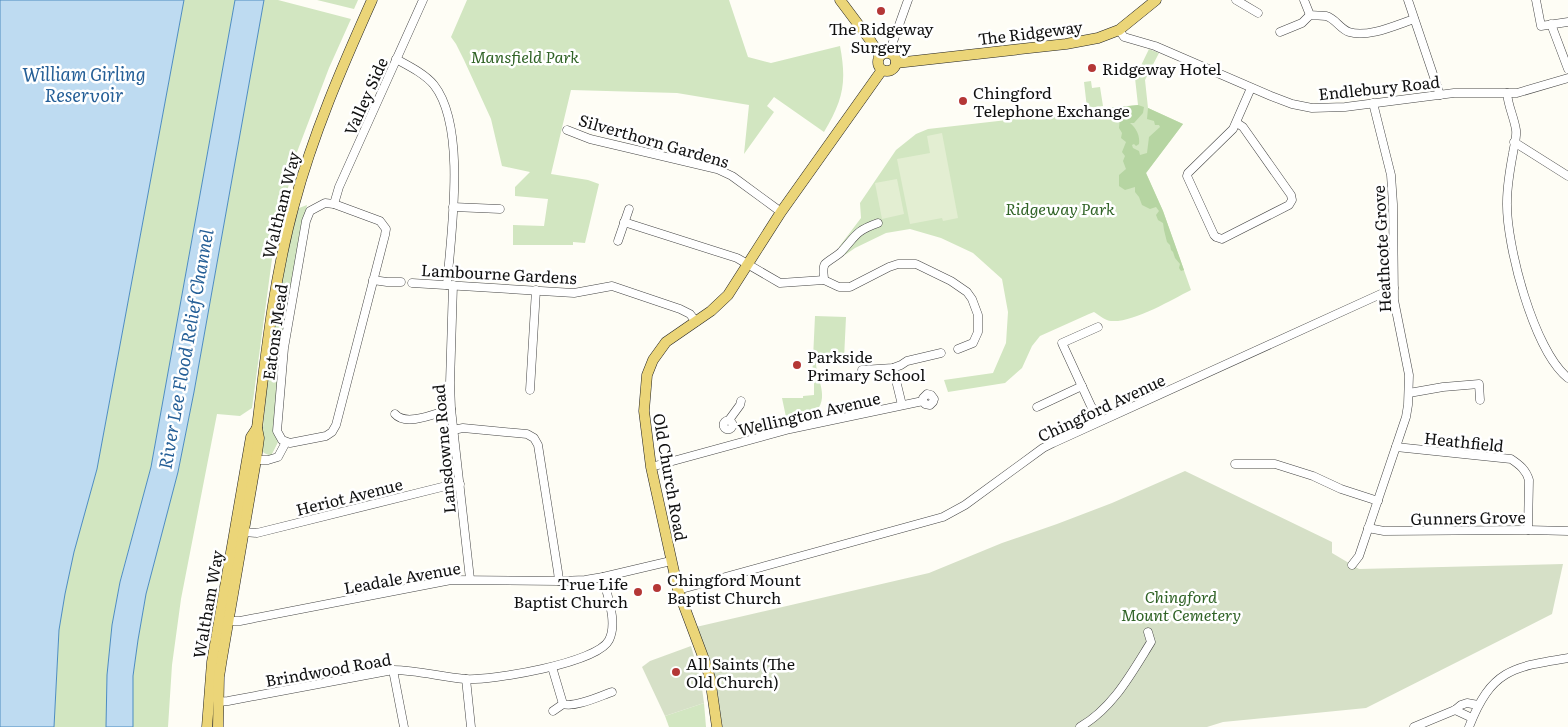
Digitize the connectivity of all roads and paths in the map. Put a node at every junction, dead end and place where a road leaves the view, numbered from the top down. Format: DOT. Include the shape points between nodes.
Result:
graph roads {
  1 [pos="372,0"];
  2 [pos="423,0"];
  3 [pos="840,0"];
  4 [pos="908,0"];
  5 [pos="1156,0"];
  6 [pos="1236,0"];
  7 [pos="1253,0"];
  8 [pos="1304,0"];
  9 [pos="1408,0"];
  10 [pos="1536,0"];
  11 [pos="1248,7"];
  12 [pos="1258,13"];
  13 [pos="1310,15"];
  14 [pos="1414,19"];
  15 [pos="1568,22"];
  16 [pos="1551,24"];
  17 [pos="1119,30"];
  18 [pos="1280,32"];
  19 [pos="884,55"];
  20 [pos="396,59"];
  21 [pos="896,63"];
  22 [pos="1568,69"];
  23 [pos="882,70"];
  24 [pos="1568,78"];
  25 [pos="1252,88"];
  26 [pos="1507,93"];
  27 [pos="1440,95"];
  28 [pos="1373,103"];
  29 [pos="1237,123"];
  30 [pos="567,130"];
  31 [pos="1514,142"];
  32 [pos="1568,176"];
  33 [pos="334,204"];
  34 [pos="453,207"];
  35 [pos="500,209"];
  36 [pos="629,209"];
  37 [pos="781,212"];
  38 [pos="624,222"];
  39 [pos="878,223"];
  40 [pos="618,241"];
  41 [pos="748,263"];
  42 [pos="373,280"];
  43 [pos="824,280"];
  44 [pos="401,282"];
  45 [pos="412,283"];
  46 [pos="450,285"];
  47 [pos="1394,288"];
  48 [pos="536,290"];
  49 [pos="696,322"];
  50 [pos="1098,327"];
  51 [pos="958,349"];
  52 [pos="941,353"];
  53 [pos="893,368"];
  54 [pos="862,370"];
  55 [pos="1568,378"];
  56 [pos="1082,386"];
  57 [pos="530,390"];
  58 [pos="1409,393"];
  59 [pos="1480,400"];
  60 [pos="741,401"];
  61 [pos="923,401"];
  62 [pos="902,405"];
  63 [pos="1037,407"];
  64 [pos="451,409"];
  65 [pos="395,414"];
  66 [pos="1102,420"];
  67 [pos="453,430"];
  68 [pos="286,442"];
  69 [pos="730,445"];
  70 [pos="1396,447"];
  71 [pos="252,459"];
  72 [pos="1235,464"];
  73 [pos="651,467"];
  74 [pos="460,484"];
  75 [pos="1378,501"];
  76 [pos="1368,528"];
  77 [pos="1528,530"];
  78 [pos="1568,531"];
  79 [pos="244,532"];
  80 [pos="671,561"];
  81 [pos="1352,565"];
  82 [pos="232,574"];
  83 [pos="603,577"];
  84 [pos="470,579"];
  85 [pos="559,581"];
  86 [pos="678,590"];
  87 [pos="228,621"];
  88 [pos="1148,632"];
  89 [pos="217,658"];
  90 [pos="1568,658"];
  91 [pos="552,667"];
  92 [pos="393,670"];
  93 [pos="466,679"];
  94 [pos="612,692"];
  95 [pos="218,702"];
  96 [pos="563,704"];
  97 [pos="1478,706"];
  98 [pos="1455,710"];
  99 [pos="553,711"];
  100 [pos="1472,718"];
  101 [pos="207,727"];
  102 [pos="218,727"];
  103 [pos="404,727"];
  104 [pos="471,727"];
  105 [pos="717,727"];
  106 [pos="1080,727"];
  107 [pos="1414,727"];
  108 [pos="1469,727"];
  1 -- 71 [label="main road, Waltham Way" via="331,93 294,204 270,320 257,428 251,438"];
  2 -- 20 [label="street, Valley Side"];
  3 -- 19 [label="main road"];
  4 -- 19 [label="street"];
  5 -- 17 [label="main road, The Ridgeway"];
  6 -- 11 [label="street"];
  7 -- 11 [label="street"];
  8 -- 13 [label="street"];
  9 -- 14 [label="street"];
  10 -- 16 [label="street" via="1541,26"];
  11 -- 12 [label="street"];
  13 -- 14 [label="street" via="1329,17 1348,32 1357,33 1386,29"];
  13 -- 18 [label="street" via="1302,23"];
  14 -- 27 [label="street"];
  15 -- 16 [label="street"];
  16 -- 22 [label="street"];
  17 -- 21 [label="main road, The Ridgeway" via="1086,41"];
  17 -- 25 [label="street, Endlebury Road" via="1124,37 1155,46"];
  19 -- 21 [label="main road" via="895,58"];
  19 -- 23 [label="main road" via="878,64"];
  20 -- 33 [label="street, Valley Side"];
  20 -- 34 [label="street, Lansdowne Road" via="425,77 445,108 454,153"];
  21 -- 23 [label="main road, Old Church Road" via="890,71"];
  23 -- 37 [label="main road, Old Church Road"];
  24 -- 26 [label="street, Endlebury Road" via="1524,92"];
  25 -- 28 [label="street, Endlebury Road" via="1292,104 1312,108"];
  25 -- 29 [label="street"];
  26 -- 27 [label="street, Endlebury Road"];
  26 -- 31 [label="street" via="1516,131"];
  27 -- 28 [label="street, Endlebury Road"];
  28 -- 47 [label="street, Heathcote Grove" via="1391,175"];
  29 -- 29 [label="street" via="1187,176 1214,235 1222,239 1289,205 1292,200 1243,127"];
  30 -- 37 [label="street, Silverthorn Gardens" via="590,139 717,169 732,176"];
  31 -- 32 [label="street"];
  31 -- 55 [label="street" via="1507,201 1512,250 1540,337 1554,364"];
  33 -- 42 [label="street" via="384,225 385,235"];
  33 -- 68 [label="street, Eatons Mead" via="325,203 310,211 306,221 284,348 278,408 278,435"];
  34 -- 35 [label="street"];
  34 -- 46 [label="street, Lansdowne Road"];
  36 -- 38 [label="street"];
  37 -- 41 [label="main road, Old Church Road"];
  38 -- 40 [label="street"];
  38 -- 41 [label="street"];
  39 -- 43 [label="street" via="853,237 825,264"];
  41 -- 43 [label="street" via="780,283"];
  41 -- 49 [label="main road, Old Church Road" via="728,295"];
  42 -- 44 [label="street"];
  42 -- 68 [label="street" via="334,429 326,436"];
  43 -- 51 [label="street" via="839,287 850,287 889,267 908,263 925,268 972,298 978,315 978,332 974,343"];
  45 -- 46 [label="street, Lambourne Gardens"];
  46 -- 48 [label="street, Lambourne Gardens"];
  46 -- 64 [label="street, Lansdowne Road"];
  47 -- 58 [label="street, Heathcote Grove" via="1408,368"];
  47 -- 66 [label="street, Chingford Avenue"];
  48 -- 49 [label="street, Lambourne Gardens" via="576,293 612,286 680,309"];
  48 -- 57 [label="street"];
  49 -- 73 [label="main road, Old Church Road" via="666,342 647,375 644,411"];
  50 -- 56 [label="street" via="1062,344"];
  52 -- 53 [label="street"];
  53 -- 54 [label="street"];
  53 -- 62 [label="street"];
  56 -- 63 [label="street"];
  56 -- 66 [label="street"];
  58 -- 59 [label="street" via="1479,384"];
  58 -- 70 [label="street, Heathcote Grove" via="1406,417"];
  60 -- 69 [label="street, Wellington Avenue" via="729,420 733,426 728,430"];
  61 -- 62 [label="street, Wellington Avenue"];
  62 -- 69 [label="street, Wellington Avenue"];
  64 -- 65 [label="street" via="413,420"];
  64 -- 67 [label="street, Lansdowne Road"];
  66 -- 86 [label="street, Chingford Avenue" via="1043,448 965,505 943,517"];
  67 -- 74 [label="street, Lansdowne Road"];
  67 -- 85 [label="street" via="463,428 527,434 534,438 538,445"];
  68 -- 71 [label="street" via="278,457"];
  69 -- 73 [label="street, Wellington Avenue"];
  70 -- 75 [label="street, Heathcote Grove"];
  70 -- 77 [label="street, Heathfield" via="1504,458 1518,463 1529,480"];
  71 -- 79 [label="main road, Waltham Way"];
  71 -- 82 [label="main road, Waltham Way"];
  72 -- 75 [label="street" via="1275,464"];
  73 -- 80 [label="main road, Old Church Road"];
  74 -- 79 [label="street, Heriot Avenue" via="257,532"];
  74 -- 84 [label="street, Lansdowne Road"];
  75 -- 76 [label="street, Heathcote Grove"];
  76 -- 77 [label="street, Gunners Grove" via="1384,532"];
  76 -- 81 [label="street, Heathcote Grove" via="1359,556"];
  77 -- 78 [label="street, Gunners Grove"];
  79 -- 82 [label="main road, Waltham Way"];
  80 -- 83 [label="street, Leadale Avenue"];
  80 -- 86 [label="main road, Old Church Road"];
  82 -- 87 [label="main road, Waltham Way"];
  82 -- 89 [label="main road, Waltham Way"];
  83 -- 85 [label="street, Leadale Avenue"];
  83 -- 91 [label="street, Brindwood Road" via="612,623 609,640 595,652"];
  84 -- 85 [label="street, Leadale Avenue"];
  84 -- 87 [label="street, Leadale Avenue"];
  86 -- 105 [label="main road, Old Church Road" via="710,678"];
  87 -- 89 [label="main road, Waltham Way"];
  88 -- 106 [label="street" via="1151,642 1120,691 1092,720"];
  89 -- 95 [label="main road, Waltham Way"];
  89 -- 101 [label="main road, Waltham Way"];
  90 -- 97 [label="street" via="1511,671 1490,686"];
  91 -- 93 [label="street, Brindwood Road"];
  91 -- 96 [label="street"];
  92 -- 93 [label="street, Brindwood Road"];
  92 -- 95 [label="street, Brindwood Road"];
  92 -- 103 [label="street"];
  93 -- 104 [label="street"];
  94 -- 96 [label="street" via="568,706"];
  95 -- 102 [label="main road, Waltham Way"];
  96 -- 99 [label="street"];
  97 -- 98 [label="street" via="1467,703"];
  97 -- 100 [label="street"];
  98 -- 100 [label="street"];
  98 -- 107 [label="street"];
  100 -- 108 [label="street"];
}
